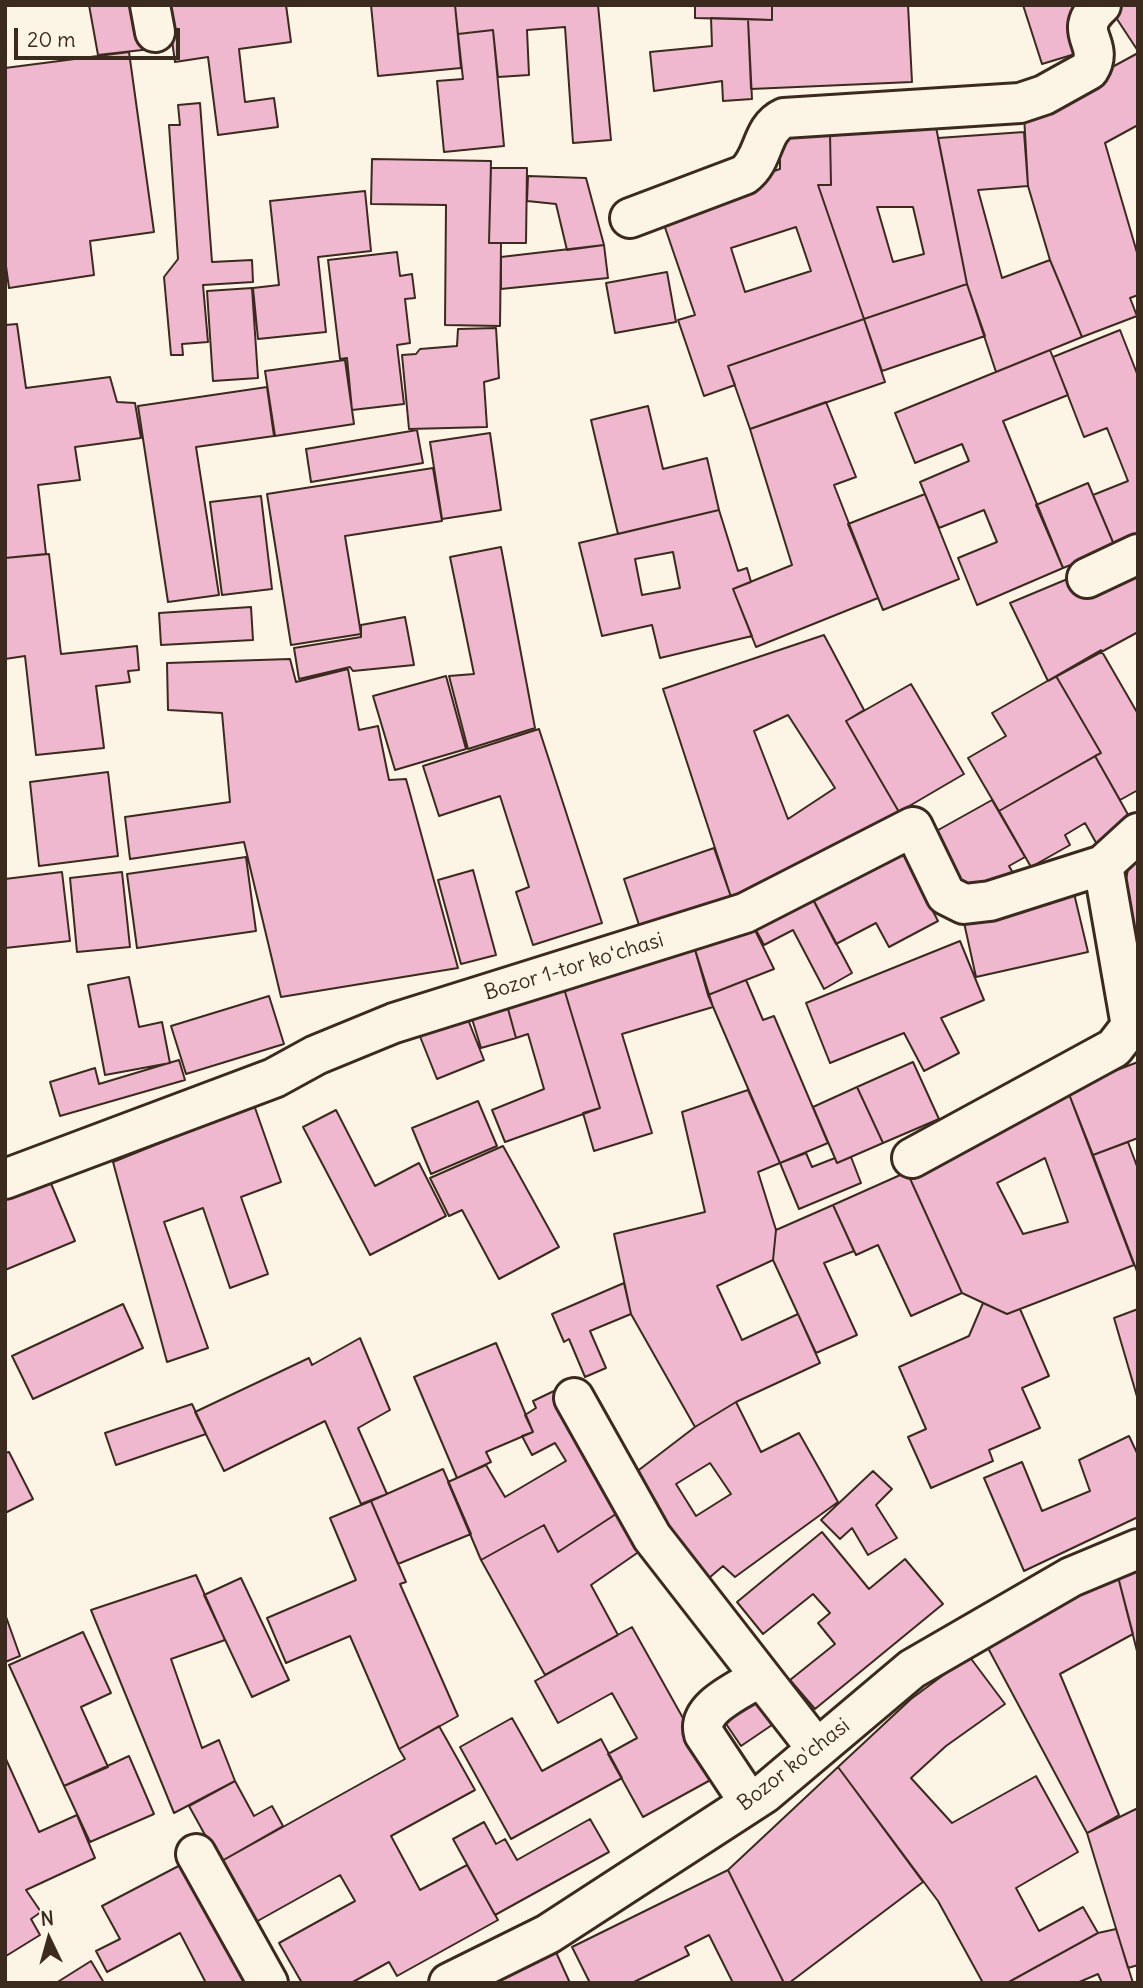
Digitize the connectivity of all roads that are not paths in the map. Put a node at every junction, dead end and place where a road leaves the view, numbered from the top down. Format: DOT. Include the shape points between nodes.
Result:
graph roads {
  1 [pos="1101,5"];
  2 [pos="630,218"];
  3 [pos="1138,554"];
  4 [pos="1087,578"];
  5 [pos="1138,833"];
  6 [pos="1103,865"];
  7 [pos="912,1158"];
  8 [pos="5,1179"];
  9 [pos="573,1398"];
  10 [pos="1138,1549"];
  11 [pos="760,1677"];
  12 [pos="817,1749"];
  13 [pos="749,1802"];
  14 [pos="196,1854"];
  15 [pos="268,1983"];
  16 [pos="449,1983"];
  1 -- 2 [label="street" via="1087,22 1095,52 1089,70 1032,101 784,118 769,129 758,161 744,175"];
  3 -- 4 [label="street"];
  5 -- 6 [label="street, Bozor 1-tor koʻchasi"];
  6 -- 7 [label="street" via="1131,1026 1114,1048"];
  6 -- 8 [label="street, Bozor 1-tor koʻchasi" via="990,901 964,904 946,895 913,827 745,913 394,1023 274,1078"];
  9 -- 11 [label="street" via="652,1537"];
  10 -- 12 [label="street, Bozor ko'chasi" via="1071,1577 912,1669"];
  11 -- 12 [label="street"];
  11 -- 13 [label="street" via="705,1713 701,1724"];
  12 -- 13 [label="street, Bozor ko'chasi"];
  13 -- 16 [label="street, Bozor ko'chasi" via="548,1934"];
  14 -- 15 [label="street"];
}
